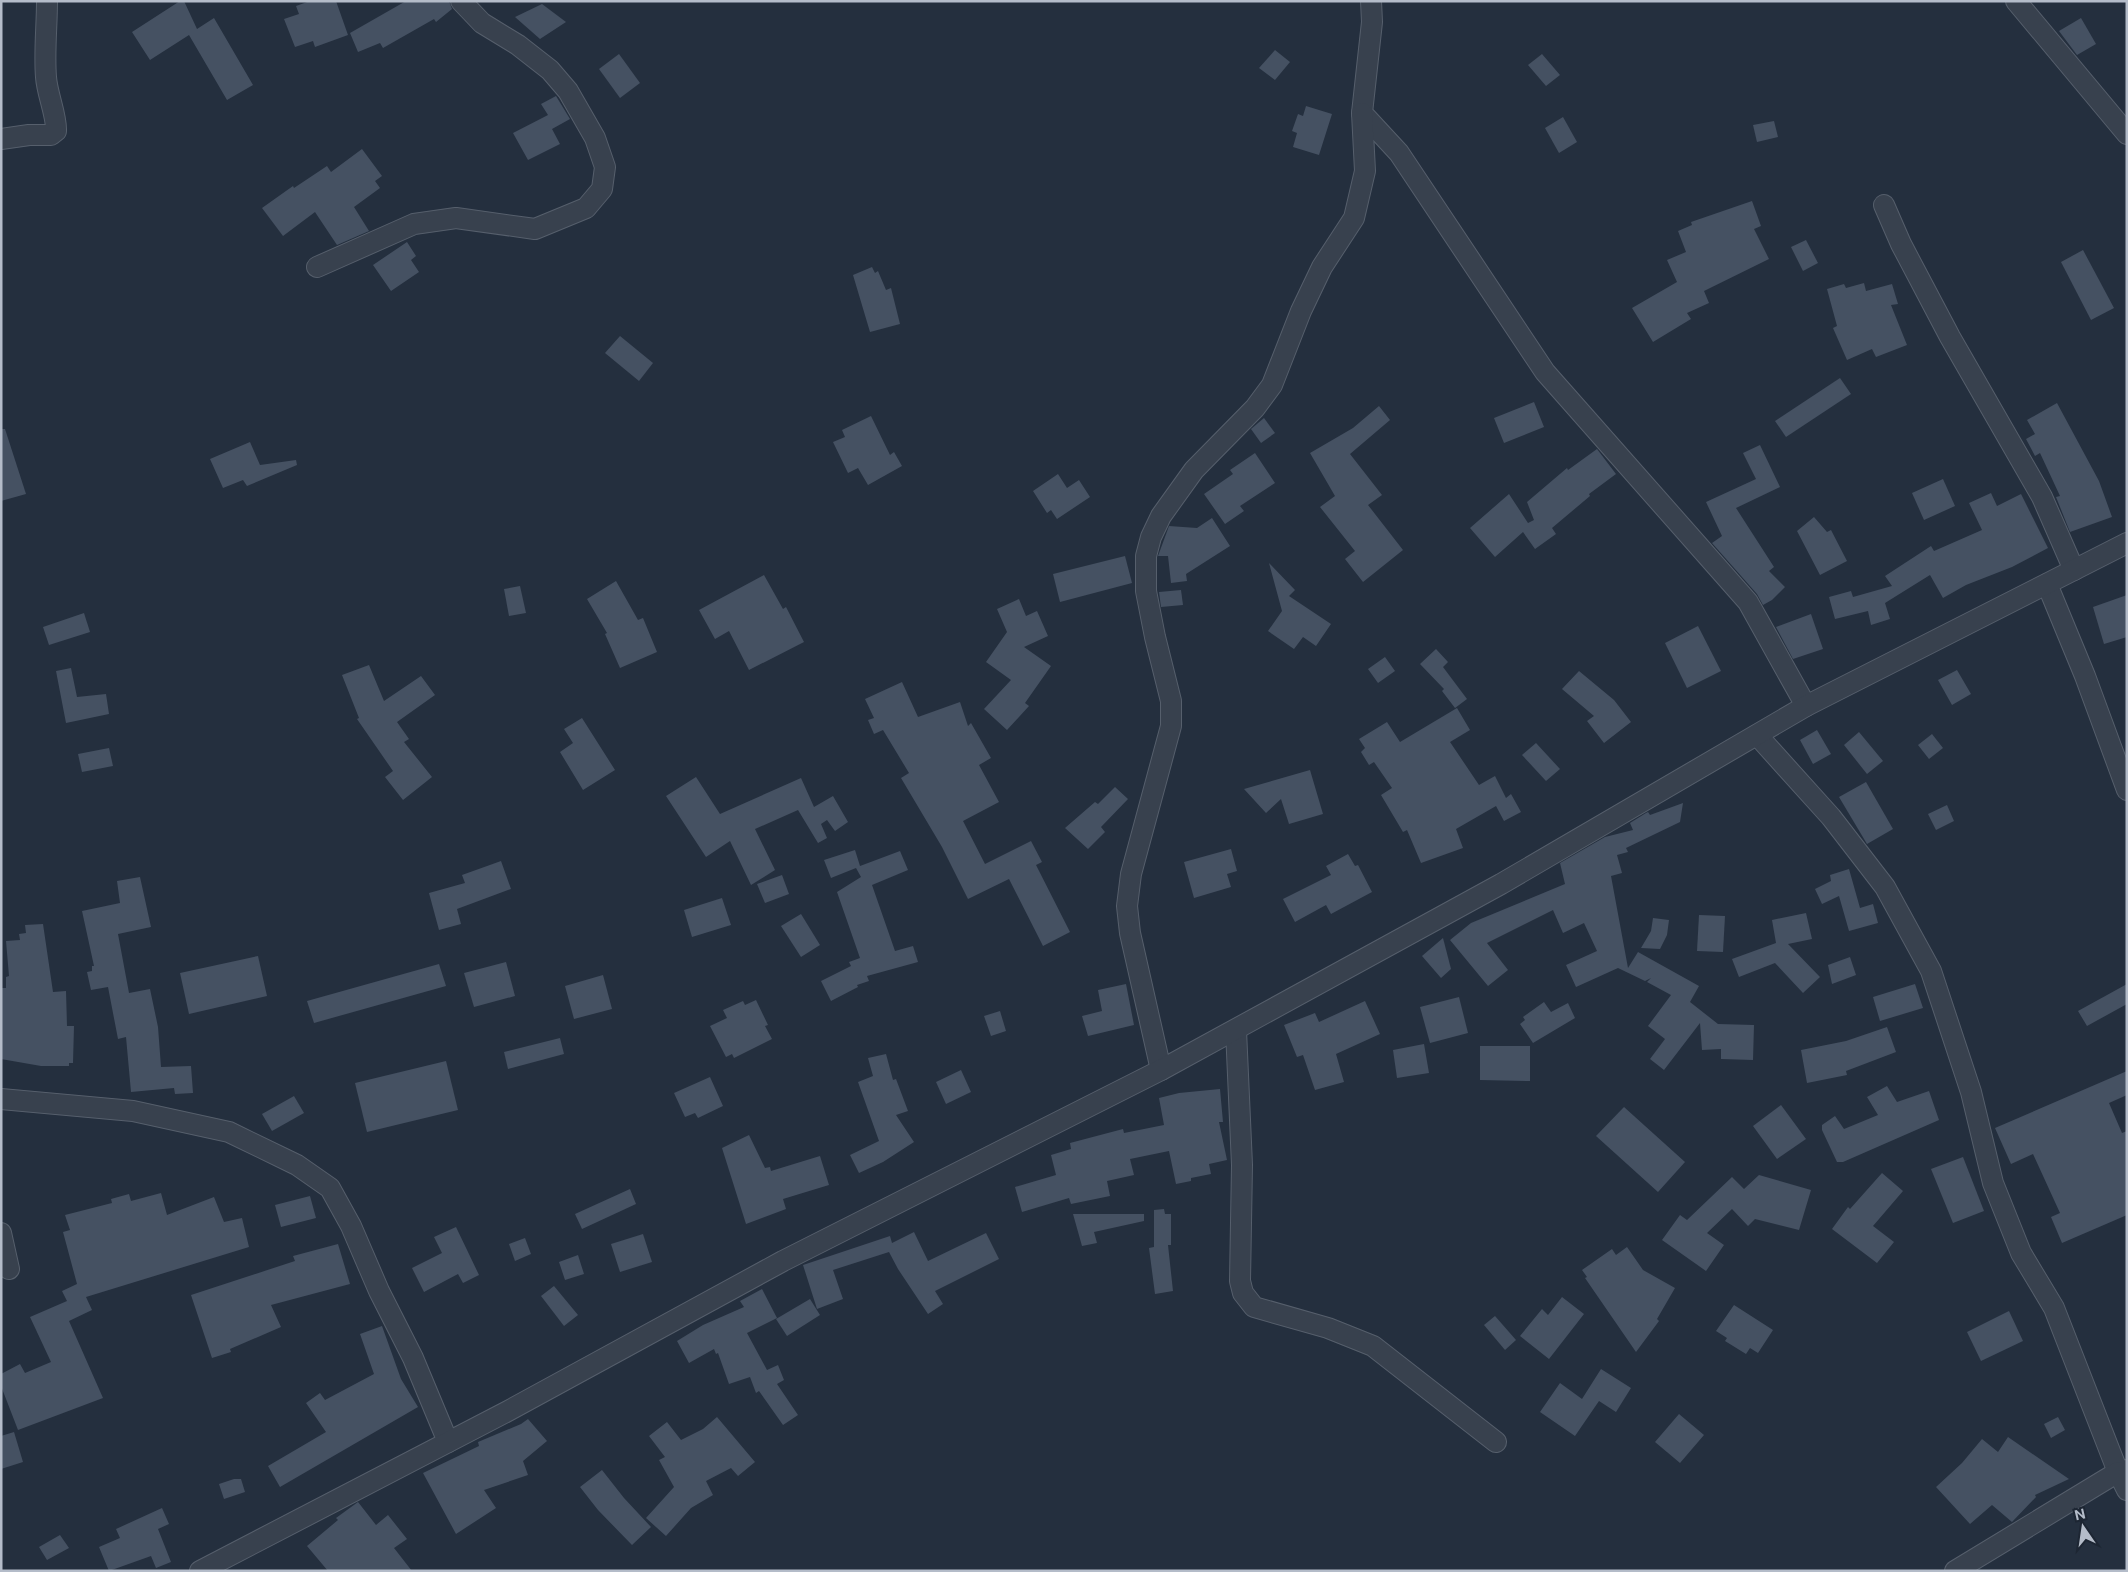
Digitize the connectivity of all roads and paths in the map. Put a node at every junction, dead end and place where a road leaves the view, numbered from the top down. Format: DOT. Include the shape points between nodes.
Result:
graph roads {
  1 [pos="47,1"];
  2 [pos="462,1"];
  3 [pos="1371,1"];
  4 [pos="2016,1"];
  5 [pos="1362,113"];
  6 [pos="2127,134"];
  7 [pos="1,139"];
  8 [pos="1884,205"];
  9 [pos="317,268"];
  10 [pos="2127,543"];
  11 [pos="2074,570"];
  12 [pos="2047,584"];
  13 [pos="1806,706"];
  14 [pos="1757,734"];
  15 [pos="2127,790"];
  16 [pos="1236,1030"];
  17 [pos="1161,1070"];
  18 [pos="1,1099"];
  19 [pos="1,1233"];
  20 [pos="10,1269"];
  21 [pos="448,1442"];
  22 [pos="1496,1442"];
  23 [pos="2124,1477"];
  24 [pos="200,1571"];
  25 [pos="1955,1571"];
  1 -- 7 [label="street" via="46,76 56,131 51,135"];
  2 -- 9 [label="street" via="482,23 550,70 568,91 595,138 605,167 602,189 586,208 535,229 456,218 414,224"];
  3 -- 5 [label="street" via="1372,22"];
  4 -- 6 [label="street"];
  5 -- 13 [label="street" via="1399,153 1545,372 1748,602"];
  5 -- 17 [label="street" via="1365,171 1354,218 1322,267 1272,385 1255,408 1208,454 1183,485 1161,516 1146,556 1146,591 1172,701 1171,726 1131,874 1127,906 1130,933"];
  8 -- 11 [label="street" via="1950,337 2042,497"];
  10 -- 11 [label="street"];
  11 -- 12 [label="street"];
  12 -- 13 [label="street"];
  12 -- 15 [label="street"];
  13 -- 14 [label="street"];
  14 -- 16 [label="street" via="1501,884"];
  14 -- 23 [label="street" via="1831,817 1885,887 1931,971 1972,1092 1992,1183 2021,1253 2054,1308"];
  16 -- 17 [label="street"];
  16 -- 22 [label="street" via="1242,1165 1240,1281 1243,1293 1254,1307 1328,1328 1374,1346"];
  17 -- 21 [label="street" via="783,1261"];
  18 -- 21 [label="street" via="133,1111 229,1132 297,1165 330,1188 413,1358"];
  19 -- 20 [label="street"];
  21 -- 24 [label="street"];
  23 -- 25 [label="street"];
}
